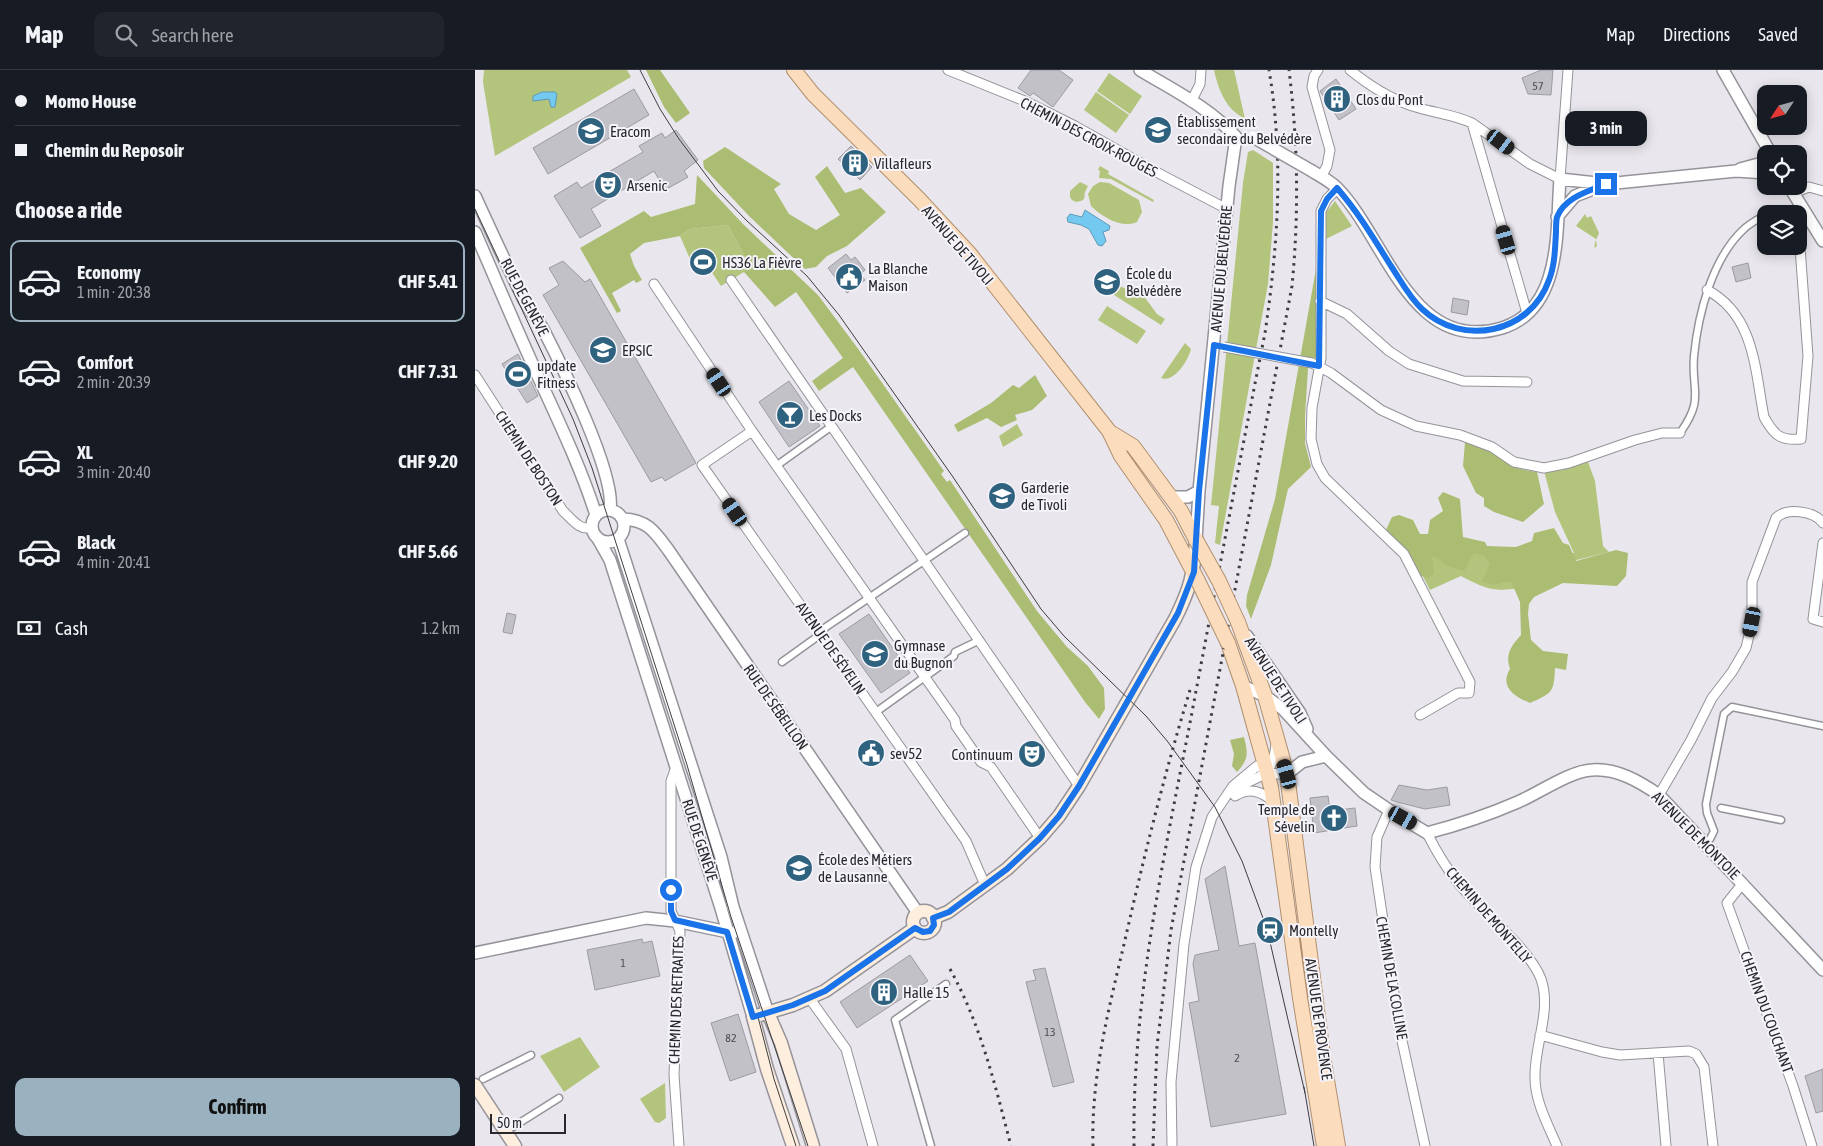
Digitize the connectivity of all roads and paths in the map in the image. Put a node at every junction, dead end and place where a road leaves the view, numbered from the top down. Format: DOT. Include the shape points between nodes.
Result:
graph roads {
  1 [pos="794,70"];
  2 [pos="948,70"];
  3 [pos="1140,70"];
  4 [pos="1201,70"];
  5 [pos="1318,70"];
  6 [pos="1350,70"];
  7 [pos="1568,70"];
  8 [pos="1723,70"];
  9 [pos="1191,102"];
  10 [pos="1472,123"];
  11 [pos="1236,137"];
  12 [pos="1766,145"];
  13 [pos="1757,164"];
  14 [pos="1736,171"];
  15 [pos="1757,172"];
  16 [pos="1316,174"];
  17 [pos="1560,180"];
  18 [pos="1606,184"];
  19 [pos="1337,188"];
  20 [pos="1807,188"];
  21 [pos="1823,191"];
  22 [pos="475,196"];
  23 [pos="1227,209"];
  24 [pos="1807,216"];
  25 [pos="1557,217"];
  26 [pos="1757,220"];
  27 [pos="475,232"];
  28 [pos="1823,241"];
  29 [pos="1801,255"];
  30 [pos="731,280"];
  31 [pos="654,284"];
  32 [pos="1707,290"];
  33 [pos="1320,301"];
  34 [pos="1527,313"];
  35 [pos="1219,346"];
  36 [pos="1316,365"];
  37 [pos="475,375"];
  38 [pos="1527,382"];
  39 [pos="832,426"];
  40 [pos="752,431"];
  41 [pos="1109,431"];
  42 [pos="1680,433"];
  43 [pos="776,466"];
  44 [pos="1199,491"];
  45 [pos="1172,497"];
  46 [pos="610,510"];
  47 [pos="596,515"];
  48 [pos="623,518"];
  49 [pos="1823,524"];
  50 [pos="594,532"];
  51 [pos="965,533"];
  52 [pos="618,539"];
  53 [pos="1196,540"];
  54 [pos="1823,543"];
  55 [pos="925,561"];
  56 [pos="1196,576"];
  57 [pos="870,599"];
  58 [pos="1237,622"];
  59 [pos="1823,622"];
  60 [pos="821,634"];
  61 [pos="980,640"];
  62 [pos="782,662"];
  63 [pos="925,677"];
  64 [pos="1243,686"];
  65 [pos="1265,696"];
  66 [pos="876,712"];
  67 [pos="1420,715"];
  68 [pos="1823,726"];
  69 [pos="1277,735"];
  70 [pos="1311,740"];
  71 [pos="1326,756"];
  72 [pos="676,767"];
  73 [pos="1268,771"];
  74 [pos="1287,774"];
  75 [pos="1079,786"];
  76 [pos="1659,794"];
  77 [pos="1274,802"];
  78 [pos="1222,804"];
  79 [pos="1721,808"];
  80 [pos="1389,810"];
  81 [pos="1781,820"];
  82 [pos="1427,833"];
  83 [pos="1040,838"];
  84 [pos="1711,839"];
  85 [pos="1743,883"];
  86 [pos="985,885"];
  87 [pos="918,913"];
  88 [pos="933,918"];
  89 [pos="675,920"];
  90 [pos="915,928"];
  91 [pos="727,932"];
  92 [pos="743,935"];
  93 [pos="475,953"];
  94 [pos="1823,970"];
  95 [pos="946,984"];
  96 [pos="810,999"];
  97 [pos="768,1012"];
  98 [pos="753,1017"];
  99 [pos="1540,1035"];
  100 [pos="1658,1053"];
  101 [pos="531,1055"];
  102 [pos="479,1082"];
  103 [pos="559,1098"];
  104 [pos="513,1127"];
  105 [pos="515,1146"];
  106 [pos="679,1146"];
  107 [pos="793,1146"];
  108 [pos="813,1146"];
  109 [pos="873,1146"];
  110 [pos="931,1146"];
  111 [pos="1172,1146"];
  112 [pos="1323,1146"];
  113 [pos="1338,1146"];
  114 [pos="1425,1146"];
  115 [pos="1557,1146"];
  116 [pos="1665,1146"];
  117 [pos="1713,1146"];
  118 [pos="1812,1146"];
  1 -- 41 [label="main road, AVENUE DE TIVOLI" via="813,94 970,254"];
  2 -- 23 [label="street, CHEMIN DES CROIX-ROUGES" via="1027,102"];
  3 -- 9 [label="street"];
  4 -- 9 [label="street" via="1200,84"];
  5 -- 16 [label="street" via="1312,87 1330,150 1327,166"];
  6 -- 10 [label="street" via="1391,98"];
  7 -- 17 [label="street"];
  8 -- 12 [label="street"];
  9 -- 11 [label="street" via="1225,125"];
  10 -- 17 [label="street"];
  10 -- 34 [label="street"];
  11 -- 16 [label="street, bridge" via="1253,137"];
  11 -- 23 [label="street, AVENUE DU BELVÉDÈRE"];
  13 -- 14 [label="street"];
  14 -- 15 [label="street"];
  14 -- 18 [label="street"];
  16 -- 19 [label="street"];
  17 -- 18 [label="street"];
  17 -- 25 [label="street"];
  18 -- 25 [label="street" via="1575,196"];
  19 -- 33 [label="street" via="1321,211"];
  19 -- 34 [label="street" via="1357,212 1411,298 1433,318 1462,330 1485,331 1506,326"];
  20 -- 21 [label="street"];
  22 -- 46 [label="street, RUE DE GENÈVE" via="584,418 607,477 612,501"];
  23 -- 35 [label="street, AVENUE DU BELVÉDÈRE"];
  24 -- 28 [label="street"];
  25 -- 34 [label="street" via="1549,282"];
  26 -- 32 [label="street" via="1738,235"];
  27 -- 47 [label="street, RUE DE GENÈVE" via="558,416"];
  29 -- 32 [label="street" via="1808,356 1801,439 1789,440 1775,433 1764,417 1754,356 1743,326 1736,315"];
  30 -- 39 [label="street"];
  31 -- 40 [label="street"];
  32 -- 42 [label="street" via="1694,358 1695,407"];
  33 -- 36 [label="street"];
  33 -- 38 [label="street" via="1347,314 1409,364 1463,381"];
  35 -- 36 [label="street, bridge"];
  35 -- 44 [label="street, AVENUE DU BELVÉDÈRE"];
  36 -- 42 [label="street" via="1381,410 1416,426 1460,435 1492,447 1514,462 1544,468 1663,433"];
  36 -- 67 [label="street" via="1311,439 1317,464 1325,478 1404,554 1470,682 1469,693 1458,692"];
  37 -- 50 [label="street, CHEMIN DE BOSTON" via="563,510 582,528"];
  39 -- 43 [label="street"];
  39 -- 55 [label="street"];
  40 -- 43 [label="street"];
  40 -- 60 [label="street, AVENUE DE SÉVELIN" via="702,465"];
  41 -- 45 [label="main road, AVENUE DE TIVOLI" via="1133,446"];
  41 -- 56 [label="main road, AVENUE DE TIVOLI" via="1121,456 1167,520"];
  43 -- 57 [label="street"];
  44 -- 45 [label="street" via="1188,497"];
  44 -- 53 [label="street, AVENUE DU BELVÉDÈRE"];
  45 -- 53 [label="main road, AVENUE DE TIVOLI"];
  46 -- 47 [label="street"];
  46 -- 48 [label="street"];
  47 -- 50 [label="street"];
  48 -- 52 [label="street" via="624,530"];
  48 -- 87 [label="street, RUE DE SÉBEILLON" via="637,519 654,532 669,551"];
  49 -- 76 [label="street" via="1817,517 1791,511 1775,518 1752,582 1752,622 1746,648 1712,698"];
  50 -- 52 [label="street" via="609,542"];
  50 -- 72 [label="street, RUE DE GENÈVE" via="610,560"];
  51 -- 55 [label="street"];
  52 -- 92 [label="street, RUE DE GENÈVE"];
  53 -- 56 [label="main road, AVENUE DU BELVÉDÈRE"];
  53 -- 58 [label="main road, AVENUE DE TIVOLI, bridge"];
  54 -- 59 [label="street" via="1813,619"];
  55 -- 57 [label="street"];
  55 -- 61 [label="street"];
  56 -- 64 [label="main road, AVENUE DE TIVOLI, bridge" via="1228,643"];
  56 -- 75 [label="main road" via="1175,619"];
  57 -- 60 [label="street" via="826,627"];
  57 -- 63 [label="street"];
  58 -- 65 [label="main road, AVENUE DE TIVOLI"];
  58 -- 70 [label="street, AVENUE DE TIVOLI" via="1300,713"];
  60 -- 62 [label="street"];
  60 -- 66 [label="street, AVENUE DE SÉVELIN"];
  61 -- 63 [label="street" via="955,652"];
  61 -- 75 [label="street"];
  63 -- 66 [label="street"];
  63 -- 83 [label="street" via="981,762 991,767"];
  64 -- 65 [label="street, AVENUE DE TIVOLI"];
  64 -- 73 [label="main road, AVENUE DE PROVENCE"];
  65 -- 69 [label="main road, AVENUE DE PROVENCE"];
  65 -- 70 [label="street, AVENUE DE TIVOLI" via="1299,724"];
  66 -- 86 [label="street, AVENUE DE SÉVELIN" via="966,841"];
  68 -- 84 [label="street" via="1732,707 1724,714 1707,804 1714,831"];
  69 -- 73 [label="street, AVENUE DE PROVENCE" via="1275,754"];
  69 -- 74 [label="main road, AVENUE DE PROVENCE"];
  70 -- 71 [label="street, AVENUE DE TIVOLI"];
  71 -- 74 [label="street" via="1302,762"];
  71 -- 80 [label="street, AVENUE DE TIVOLI" via="1364,793"];
  72 -- 89 [label="street, CHEMIN DES RETRAITES" via="671,781 671,911"];
  72 -- 91 [label="street, RUE DE GENÈVE"];
  73 -- 74 [label="street"];
  73 -- 77 [label="main road, AVENUE DE PROVENCE"];
  73 -- 78 [label="street" via="1236,790"];
  74 -- 113 [label="main road, AVENUE DE PROVENCE" via="1323,1056"];
  75 -- 83 [label="main road"];
  76 -- 82 [label="street, AVENUE DE MONTOIE" via="1618,773 1591,770 1576,773 1476,819"];
  76 -- 85 [label="street, AVENUE DE MONTOIE"];
  77 -- 78 [label="street" via="1257,791 1249,790"];
  77 -- 112 [label="main road, AVENUE DE PROVENCE"];
  78 -- 111 [label="street" via="1212,817 1191,888 1171,1082"];
  79 -- 81 [label="street"];
  80 -- 82 [label="street, AVENUE DE TIVOLI"];
  80 -- 114 [label="street, CHEMIN DE LA COLLINE" via="1377,837 1375,867 1399,1026"];
  82 -- 99 [label="street, CHEMIN DE MONTELLY" via="1438,856 1460,885 1538,971 1544,997"];
  83 -- 86 [label="main road"];
  85 -- 94 [label="street, AVENUE DE MONTOIE"];
  85 -- 118 [label="street, CHEMIN DU COUCHANT" via="1727,903"];
  86 -- 88 [label="main road" via="949,912"];
  87 -- 88 [label="main road" via="929,912"];
  87 -- 90 [label="main road" via="914,918"];
  88 -- 90 [label="main road" via="934,925 930,931"];
  89 -- 91 [label="street"];
  89 -- 93 [label="street" via="646,918"];
  89 -- 106 [label="street, CHEMIN DES RETRAITES" via="680,936 674,1075"];
  90 -- 96 [label="main road"];
  91 -- 92 [label="street"];
  91 -- 98 [label="street, RUE DE GENÈVE"];
  92 -- 97 [label="street, RUE DE GENÈVE"];
  95 -- 110 [label="street" via="895,1020"];
  96 -- 97 [label="main road"];
  96 -- 109 [label="street" via="846,1048"];
  97 -- 98 [label="main road"];
  97 -- 108 [label="main road, RUE DE GENÈVE"];
  98 -- 107 [label="main road, RUE DE GENÈVE"];
  99 -- 100 [label="street" via="1613,1054"];
  99 -- 115 [label="street, CHEMIN DE MONTELLY" via="1535,1080 1539,1102"];
  100 -- 116 [label="street"];
  100 -- 117 [label="street" via="1689,1051 1696,1054 1705,1067"];
  101 -- 102 [label="street"];
  102 -- 105 [label="main road"];
  103 -- 104 [label="street"];
}
